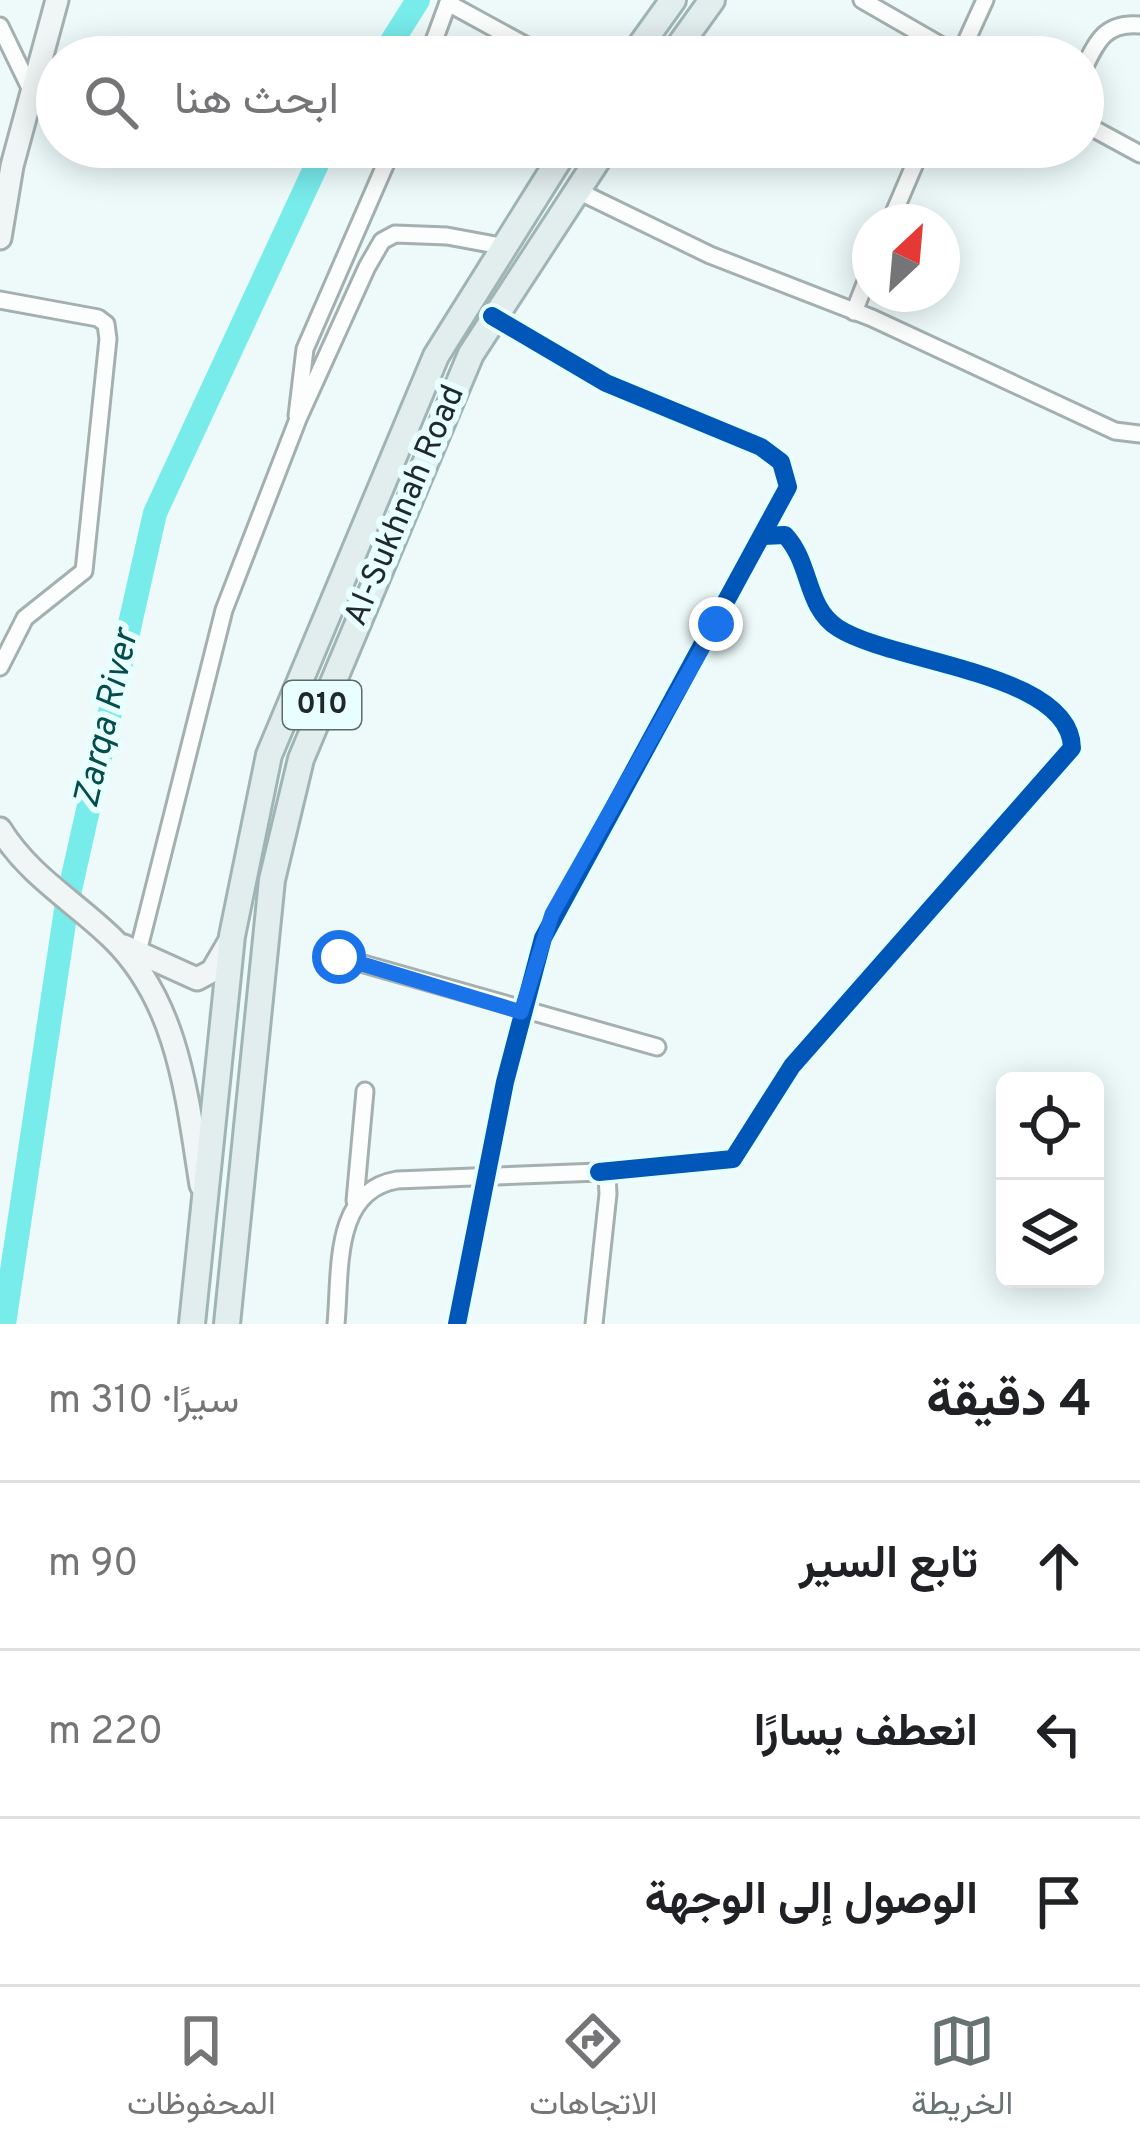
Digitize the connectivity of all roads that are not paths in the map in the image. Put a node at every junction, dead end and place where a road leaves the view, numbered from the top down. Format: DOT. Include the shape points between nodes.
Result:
graph roads {
  1 [pos="57,0"];
  2 [pos="673,0"];
  3 [pos="712,0"];
  4 [pos="862,0"];
  5 [pos="985,0"];
  6 [pos="448,2"];
  7 [pos="1140,25"];
  8 [pos="0,26"];
  9 [pos="47,36"];
  10 [pos="436,36"];
  11 [pos="509,36"];
  12 [pos="647,36"];
  13 [pos="686,36"];
  14 [pos="924,36"];
  15 [pos="969,36"];
  16 [pos="1100,36"];
  17 [pos="36,73"];
  18 [pos="31,90"];
  19 [pos="1104,134"];
  20 [pos="1140,154"];
  21 [pos="384,168"];
  22 [pos="554,168"];
  23 [pos="591,168"];
  24 [pos="913,168"];
  25 [pos="576,190"];
  26 [pos="898,204"];
  27 [pos="0,238"];
  28 [pos="501,246"];
  29 [pos="0,300"];
  30 [pos="852,311"];
  31 [pos="854,312"];
  32 [pos="492,316"];
  33 [pos="298,419"];
  34 [pos="1140,434"];
  35 [pos="763,536"];
  36 [pos="307,656"];
  37 [pos="0,667"];
  38 [pos="338,668"];
  39 [pos="0,830"];
  40 [pos="232,936"];
  41 [pos="116,942"];
  42 [pos="138,952"];
  43 [pos="339,957"];
  44 [pos="521,1012"];
  45 [pos="657,1047"];
  46 [pos="365,1091"];
  47 [pos="599,1172"];
  48 [pos="487,1178"];
  49 [pos="355,1201"];
  50 [pos="203,1202"];
  51 [pos="192,1324"];
  52 [pos="227,1324"];
  53 [pos="336,1324"];
  54 [pos="457,1324"];
  55 [pos="594,1324"];
  1 -- 9 [label="main road"];
  2 -- 12 [label="main road"];
  3 -- 13 [label="main road"];
  4 -- 14 [label="street"];
  5 -- 15 [label="street"];
  6 -- 10 [label="street"];
  6 -- 11 [label="street"];
  7 -- 16 [label="street" via="1112,26"];
  8 -- 18 [label="street"];
  17 -- 18 [label="main road"];
  18 -- 27 [label="main road"];
  19 -- 20 [label="street"];
  21 -- 33 [label="street" via="305,349"];
  22 -- 28 [label="main road, Al-Sukhnah Road / 010"];
  23 -- 25 [label="main road, Al-Sukhnah Road / 010"];
  24 -- 26 [label="street"];
  25 -- 30 [label="street"];
  25 -- 32 [label="main road, Al-Sukhnah Road / 010"];
  28 -- 33 [label="street" via="411,232 382,241"];
  28 -- 36 [label="main road, Al-Sukhnah Road / 010" via="436,356"];
  29 -- 37 [label="street" via="98,318 108,339 84,571 25,617"];
  31 -- 34 [label="street" via="1115,431"];
  32 -- 35 [label="street" via="606,383 773,455 788,487"];
  32 -- 38 [label="main road, Al-Sukhnah Road / 010"];
  33 -- 42 [label="street" via="224,610"];
  35 -- 44 [label="street" via="552,914"];
  35 -- 47 [label="street" via="785,535 796,546 817,608 838,628 1042,700 1065,721 1072,748 792,1066 733,1159"];
  36 -- 38 [label="main road"];
  36 -- 40 [label="main road, Al-Sukhnah Road / 010" via="269,755"];
  38 -- 52 [label="main road, Al-Sukhnah Road / 010" via="301,759 272,880"];
  39 -- 41 [label="main road" via="58,895"];
  40 -- 42 [label="main road" via="212,971 197,979"];
  40 -- 50 [label="main road, Al-Sukhnah Road / 010"];
  41 -- 42 [label="main road"];
  41 -- 50 [label="main road" via="173,1035"];
  43 -- 44 [label="street"];
  44 -- 45 [label="street"];
  44 -- 48 [label="street"];
  46 -- 49 [label="street"];
  47 -- 48 [label="street"];
  47 -- 55 [label="street" via="607,1175 608,1194"];
  48 -- 49 [label="street" via="381,1183"];
  48 -- 54 [label="street"];
  49 -- 53 [label="street"];
  50 -- 51 [label="main road, Al-Sukhnah Road / 010"];
}
